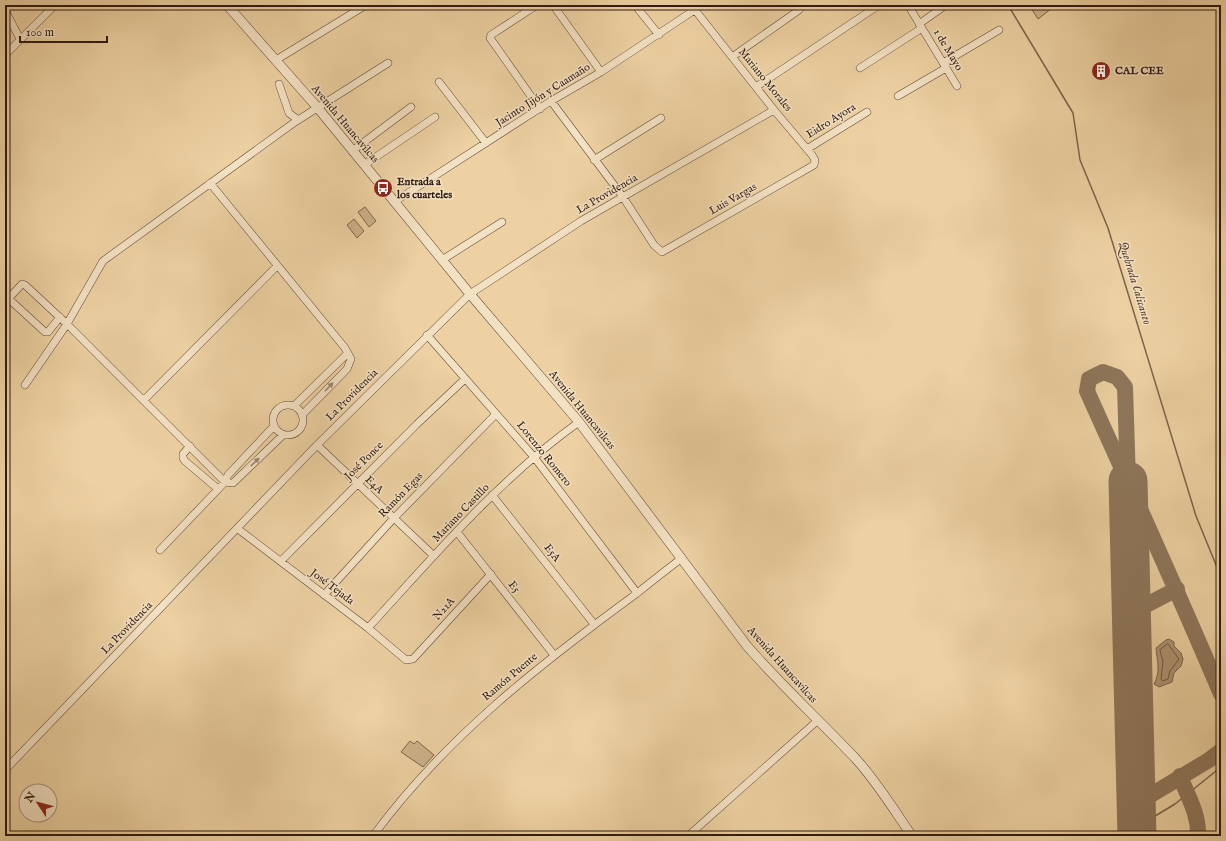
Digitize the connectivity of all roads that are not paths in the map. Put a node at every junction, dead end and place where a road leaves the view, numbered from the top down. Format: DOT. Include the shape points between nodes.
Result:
graph roads {
  1 [pos="55,5"];
  2 [pos="227,5"];
  3 [pos="366,5"];
  4 [pos="537,5"];
  5 [pos="553,5"];
  6 [pos="635,5"];
  7 [pos="702,5"];
  8 [pos="879,5"];
  9 [pos="908,5"];
  10 [pos="946,5"];
  11 [pos="5,10"];
  12 [pos="695,10"];
  13 [pos="799,10"];
  14 [pos="920,26"];
  15 [pos="999,30"];
  16 [pos="659,35"];
  17 [pos="20,39"];
  18 [pos="5,55"];
  19 [pos="732,57"];
  20 [pos="276,60"];
  21 [pos="388,63"];
  22 [pos="945,66"];
  23 [pos="860,68"];
  24 [pos="601,72"];
  25 [pos="439,82"];
  26 [pos="279,84"];
  27 [pos="957,86"];
  28 [pos="756,87"];
  29 [pos="898,96"];
  30 [pos="551,101"];
  31 [pos="317,107"];
  32 [pos="411,107"];
  33 [pos="540,108"];
  34 [pos="774,110"];
  35 [pos="867,112"];
  36 [pos="435,117"];
  37 [pos="661,118"];
  38 [pos="298,120"];
  39 [pos="486,143"];
  40 [pos="807,149"];
  41 [pos="352,151"];
  42 [pos="594,160"];
  43 [pos="364,165"];
  44 [pos="814,165"];
  45 [pos="210,183"];
  46 [pos="623,197"];
  47 [pos="394,202"];
  48 [pos="502,222"];
  49 [pos="442,260"];
  50 [pos="277,266"];
  51 [pos="470,294"];
  52 [pos="60,317"];
  53 [pos="67,324"];
  54 [pos="427,335"];
  55 [pos="347,354"];
  56 [pos="465,379"];
  57 [pos="25,385"];
  58 [pos="144,400"];
  59 [pos="294,406"];
  60 [pos="496,414"];
  61 [pos="302,415"];
  62 [pos="579,422"];
  63 [pos="274,427"];
  64 [pos="283,435"];
  65 [pos="317,445"];
  66 [pos="190,446"];
  67 [pos="534,457"];
  68 [pos="225,482"];
  69 [pos="357,483"];
  70 [pos="218,489"];
  71 [pos="492,495"];
  72 [pos="394,518"];
  73 [pos="238,529"];
  74 [pos="457,532"];
  75 [pos="160,550"];
  76 [pos="434,556"];
  77 [pos="682,558"];
  78 [pos="281,562"];
  79 [pos="491,574"];
  80 [pos="637,593"];
  81 [pos="324,595"];
  82 [pos="594,624"];
  83 [pos="368,628"];
  84 [pos="554,655"];
  85 [pos="413,659"];
  86 [pos="817,721"];
  87 [pos="5,770"];
  88 [pos="373,836"];
  89 [pos="688,836"];
  90 [pos="912,836"];
  1 -- 17 [label="street"];
  2 -- 20 [label="street, Avenida Huancavilcas"];
  3 -- 20 [label="street"];
  4 -- 33 [label="street" via="490,38"];
  5 -- 24 [label="street"];
  6 -- 16 [label="street"];
  7 -- 12 [label="street, Jacinto Jijón y Caamaño"];
  8 -- 28 [label="street"];
  9 -- 14 [label="street, 1 de Mayo"];
  10 -- 14 [label="street"];
  11 -- 17 [label="street"];
  12 -- 16 [label="street, Jacinto Jijón y Caamaño"];
  12 -- 19 [label="street, Mariano Morales"];
  13 -- 19 [label="street"];
  14 -- 22 [label="street, 1 de Mayo"];
  14 -- 23 [label="street"];
  15 -- 22 [label="street"];
  16 -- 24 [label="street, Jacinto Jijón y Caamaño"];
  17 -- 18 [label="street"];
  19 -- 28 [label="street, Mariano Morales"];
  20 -- 31 [label="street, Avenida Huancavilcas"];
  21 -- 31 [label="street"];
  22 -- 27 [label="street, 1 de Mayo"];
  22 -- 29 [label="street"];
  24 -- 30 [label="street, Jacinto Jijón y Caamaño"];
  25 -- 39 [label="street"];
  26 -- 38 [label="street" via="289,113"];
  28 -- 34 [label="street, Mariano Morales"];
  30 -- 33 [label="street, Jacinto Jijón y Caamaño"];
  30 -- 42 [label="street"];
  31 -- 38 [label="street"];
  31 -- 41 [label="street, Avenida Huancavilcas"];
  32 -- 41 [label="street"];
  33 -- 39 [label="street, Jacinto Jijón y Caamaño"];
  34 -- 40 [label="street, Mariano Morales"];
  34 -- 46 [label="street, La Providencia"];
  35 -- 40 [label="street, Eidro Ayora"];
  36 -- 43 [label="street"];
  37 -- 42 [label="street"];
  38 -- 45 [label="street"];
  39 -- 47 [label="street, Jacinto Jijón y Caamaño"];
  40 -- 44 [label="street, Mariano Morales" via="815,160"];
  41 -- 43 [label="street, Avenida Huancavilcas"];
  42 -- 46 [label="street"];
  43 -- 47 [label="street, Avenida Huancavilcas"];
  44 -- 46 [label="street, Luis Vargas" via="664,253 654,245"];
  45 -- 50 [label="street"];
  45 -- 53 [label="street" via="103,261"];
  46 -- 51 [label="street, La Providencia" via="581,221"];
  47 -- 49 [label="street, Avenida Huancavilcas"];
  48 -- 49 [label="street"];
  49 -- 51 [label="street, Avenida Huancavilcas"];
  50 -- 55 [label="street" via="345,348"];
  50 -- 58 [label="street"];
  51 -- 54 [label="street, La Providencia"];
  51 -- 62 [label="street, Avenida Huancavilcas"];
  52 -- 52 [label="street" via="48,332 45,332 10,300 10,297 24,284"];
  52 -- 53 [label="street"];
  53 -- 57 [label="street"];
  53 -- 58 [label="street"];
  54 -- 56 [label="street, Lorenzo Romero"];
  54 -- 65 [label="street, La Providencia"];
  55 -- 59 [label="street"];
  61 -- 55 [label="street, one-way" via="347,369 351,359"];
  56 -- 60 [label="street, Lorenzo Romero"];
  56 -- 69 [label="street, José Ponce"];
  58 -- 66 [label="street"];
  59 -- 61 [label="street"];
  59 -- 63 [label="street" via="288,405 276,410 272,421"];
  60 -- 67 [label="street, Lorenzo Romero"];
  60 -- 72 [label="street, Ramón Egas"];
  61 -- 64 [label="street" via="302,426 299,431 294,435"];
  62 -- 67 [label="street, Mariano Castillo"];
  62 -- 77 [label="street, Avenida Huancavilcas"];
  63 -- 64 [label="street"];
  63 -- 68 [label="street" via="228,475"];
  68 -- 64 [label="street, one-way" via="234,483"];
  65 -- 69 [label="street, E4A"];
  65 -- 73 [label="street, La Providencia"];
  66 -- 68 [label="street"];
  66 -- 70 [label="street" via="183,454 183,458"];
  67 -- 71 [label="street, Mariano Castillo"];
  67 -- 80 [label="street, Lorenzo Romero"];
  68 -- 70 [label="street"];
  69 -- 72 [label="street, E4A"];
  69 -- 78 [label="street, José Ponce"];
  70 -- 75 [label="street"];
  71 -- 74 [label="street, Mariano Castillo"];
  71 -- 82 [label="street, E5A"];
  72 -- 76 [label="street, E4A"];
  72 -- 81 [label="street, Ramón Egas"];
  73 -- 78 [label="street, José Tejada"];
  73 -- 87 [label="street, La Providencia"];
  74 -- 76 [label="street, Mariano Castillo"];
  74 -- 79 [label="street, E5"];
  76 -- 83 [label="street, Mariano Castillo"];
  77 -- 80 [label="street, Ramón Puente"];
  77 -- 86 [label="street, Avenida Huancavilcas" via="747,646"];
  78 -- 81 [label="street, José Tejada"];
  79 -- 84 [label="street, E5"];
  79 -- 85 [label="street, N21A"];
  80 -- 82 [label="street, Ramón Puente"];
  81 -- 83 [label="street, José Tejada"];
  82 -- 84 [label="street, Ramón Puente"];
  83 -- 85 [label="street, José Tejada" via="406,660"];
  84 -- 88 [label="street, Ramón Puente" via="505,694 423,773"];
  86 -- 89 [label="street"];
  86 -- 90 [label="street, Avenida Huancavilcas" via="856,760"];
}
